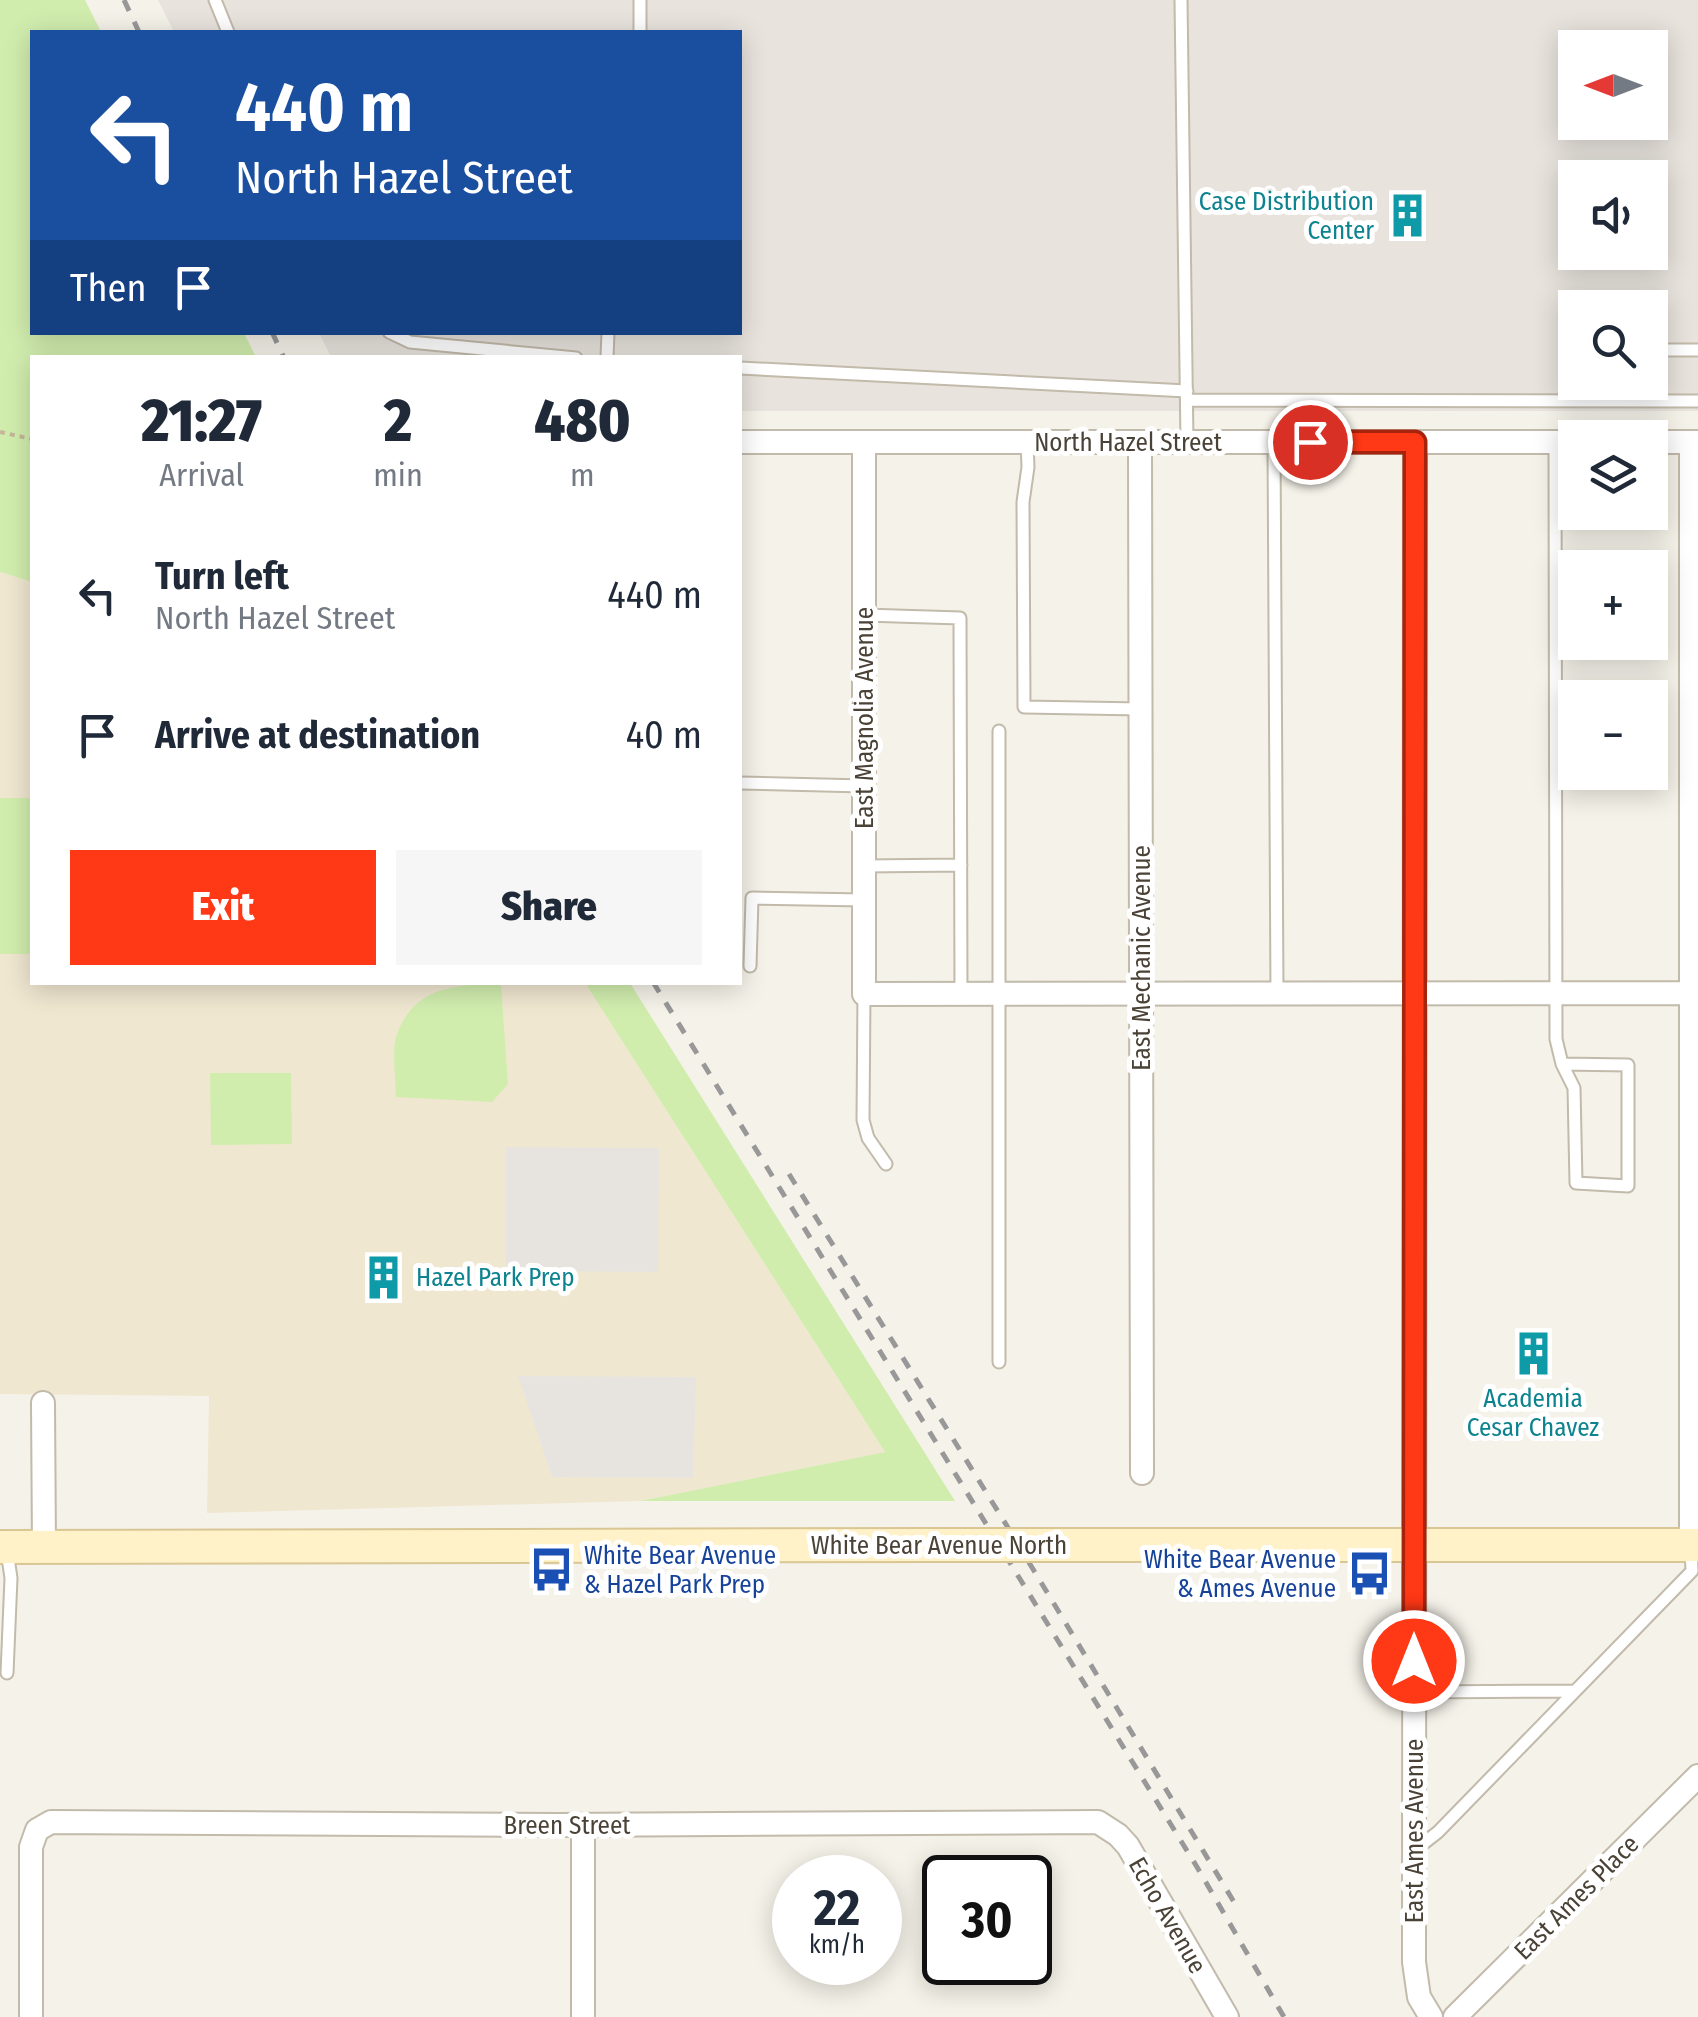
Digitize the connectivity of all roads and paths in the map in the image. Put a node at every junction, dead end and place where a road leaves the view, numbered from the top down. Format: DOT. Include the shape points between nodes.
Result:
graph roads {
  1 [pos="215,0"];
  2 [pos="640,0"];
  3 [pos="1182,0"];
  4 [pos="227,30"];
  5 [pos="640,30"];
  6 [pos="395,335"];
  7 [pos="1668,350"];
  8 [pos="1698,350"];
  9 [pos="545,355"];
  10 [pos="742,368"];
  11 [pos="1187,395"];
  12 [pos="1584,401"];
  13 [pos="1698,402"];
  14 [pos="0,432"];
  15 [pos="30,439"];
  16 [pos="742,442"];
  17 [pos="864,442"];
  18 [pos="1028,442"];
  19 [pos="1140,442"];
  20 [pos="1187,442"];
  21 [pos="1274,442"];
  22 [pos="1415,442"];
  23 [pos="1558,442"];
  24 [pos="1668,442"];
  25 [pos="1695,442"];
  26 [pos="1564,530"];
  27 [pos="864,615"];
  28 [pos="1141,709"];
  29 [pos="999,731"];
  30 [pos="742,783"];
  31 [pos="864,786"];
  32 [pos="960,865"];
  33 [pos="864,866"];
  34 [pos="864,900"];
  35 [pos="750,966"];
  36 [pos="1415,993"];
  37 [pos="1556,993"];
  38 [pos="1695,993"];
  39 [pos="864,994"];
  40 [pos="960,994"];
  41 [pos="998,994"];
  42 [pos="1141,994"];
  43 [pos="1278,994"];
  44 [pos="1562,1064"];
  45 [pos="886,1164"];
  46 [pos="999,1362"];
  47 [pos="43,1402"];
  48 [pos="1142,1473"];
  49 [pos="1695,1545"];
  50 [pos="3,1546"];
  51 [pos="44,1546"];
  52 [pos="1416,1546"];
  53 [pos="8,1673"];
  54 [pos="1573,1691"];
  55 [pos="1414,1692"];
  56 [pos="1698,1776"];
  57 [pos="1098,1822"];
  58 [pos="583,1825"];
  59 [pos="1415,1850"];
  60 [pos="31,2017"];
  61 [pos="583,2017"];
  62 [pos="1227,2017"];
  63 [pos="1431,2017"];
  64 [pos="1455,2017"];
  1 -- 4 [label="lane"];
  2 -- 5 [label="lane"];
  3 -- 11 [label="lane"];
  6 -- 9 [label="lane"];
  7 -- 8 [label="lane"];
  10 -- 11 [label="lane"];
  11 -- 12 [label="lane"];
  11 -- 20 [label="lane"];
  12 -- 13 [label="lane"];
  14 -- 15 [label="path"];
  16 -- 17 [label="street, North Hazel Street"];
  17 -- 18 [label="street, North Hazel Street"];
  17 -- 27 [label="street, East Magnolia Avenue"];
  18 -- 19 [label="street, North Hazel Street"];
  18 -- 28 [label="lane" via="1024,707"];
  19 -- 20 [label="street, North Hazel Street"];
  19 -- 28 [label="street, East Mechanic Avenue"];
  20 -- 21 [label="street, North Hazel Street"];
  21 -- 22 [label="street, North Hazel Street"];
  21 -- 43 [label="lane"];
  22 -- 23 [label="street, North Hazel Street"];
  22 -- 36 [label="street, East Ames Avenue"];
  24 -- 25 [label="street"];
  25 -- 38 [label="street"];
  26 -- 37 [label="lane"];
  27 -- 31 [label="street, East Magnolia Avenue"];
  27 -- 32 [label="lane" via="960,618"];
  28 -- 42 [label="street, East Mechanic Avenue"];
  29 -- 41 [label="lane"];
  30 -- 31 [label="lane"];
  31 -- 33 [label="street, East Magnolia Avenue"];
  32 -- 33 [label="lane"];
  32 -- 40 [label="lane"];
  33 -- 34 [label="street, East Magnolia Avenue"];
  34 -- 35 [label="lane" via="752,898"];
  34 -- 39 [label="street, East Magnolia Avenue"];
  36 -- 37 [label="street"];
  36 -- 43 [label="street"];
  36 -- 52 [label="street, East Ames Avenue"];
  37 -- 38 [label="street"];
  37 -- 44 [label="lane"];
  38 -- 49 [label="street"];
  39 -- 40 [label="street"];
  39 -- 45 [label="lane" via="863,1120"];
  40 -- 41 [label="street"];
  41 -- 42 [label="street"];
  41 -- 46 [label="lane"];
  42 -- 43 [label="street"];
  42 -- 48 [label="street, East Mechanic Avenue"];
  44 -- 44 [label="lane" via="1574,1088 1576,1184 1628,1186 1628,1064"];
  47 -- 51 [label="street"];
  49 -- 52 [label="main road, White Bear Avenue North"];
  49 -- 54 [label="lane" via="1692,1571"];
  50 -- 51 [label="main road, White Bear Avenue North"];
  50 -- 53 [label="lane" via="10,1578"];
  51 -- 52 [label="main road, White Bear Avenue North, bridge"];
  52 -- 55 [label="street, East Ames Avenue"];
  54 -- 55 [label="lane"];
  54 -- 59 [label="lane"];
  55 -- 59 [label="street, East Ames Avenue"];
  56 -- 64 [label="street, East Ames Place"];
  57 -- 58 [label="street, Breen Street"];
  57 -- 62 [label="street, Echo Avenue" via="1128,1846"];
  58 -- 60 [label="street, Breen Street" via="51,1822 37,1830 31,1847"];
  58 -- 61 [label="street"];
  59 -- 63 [label="street, East Ames Avenue" via="1415,1981"];
}
